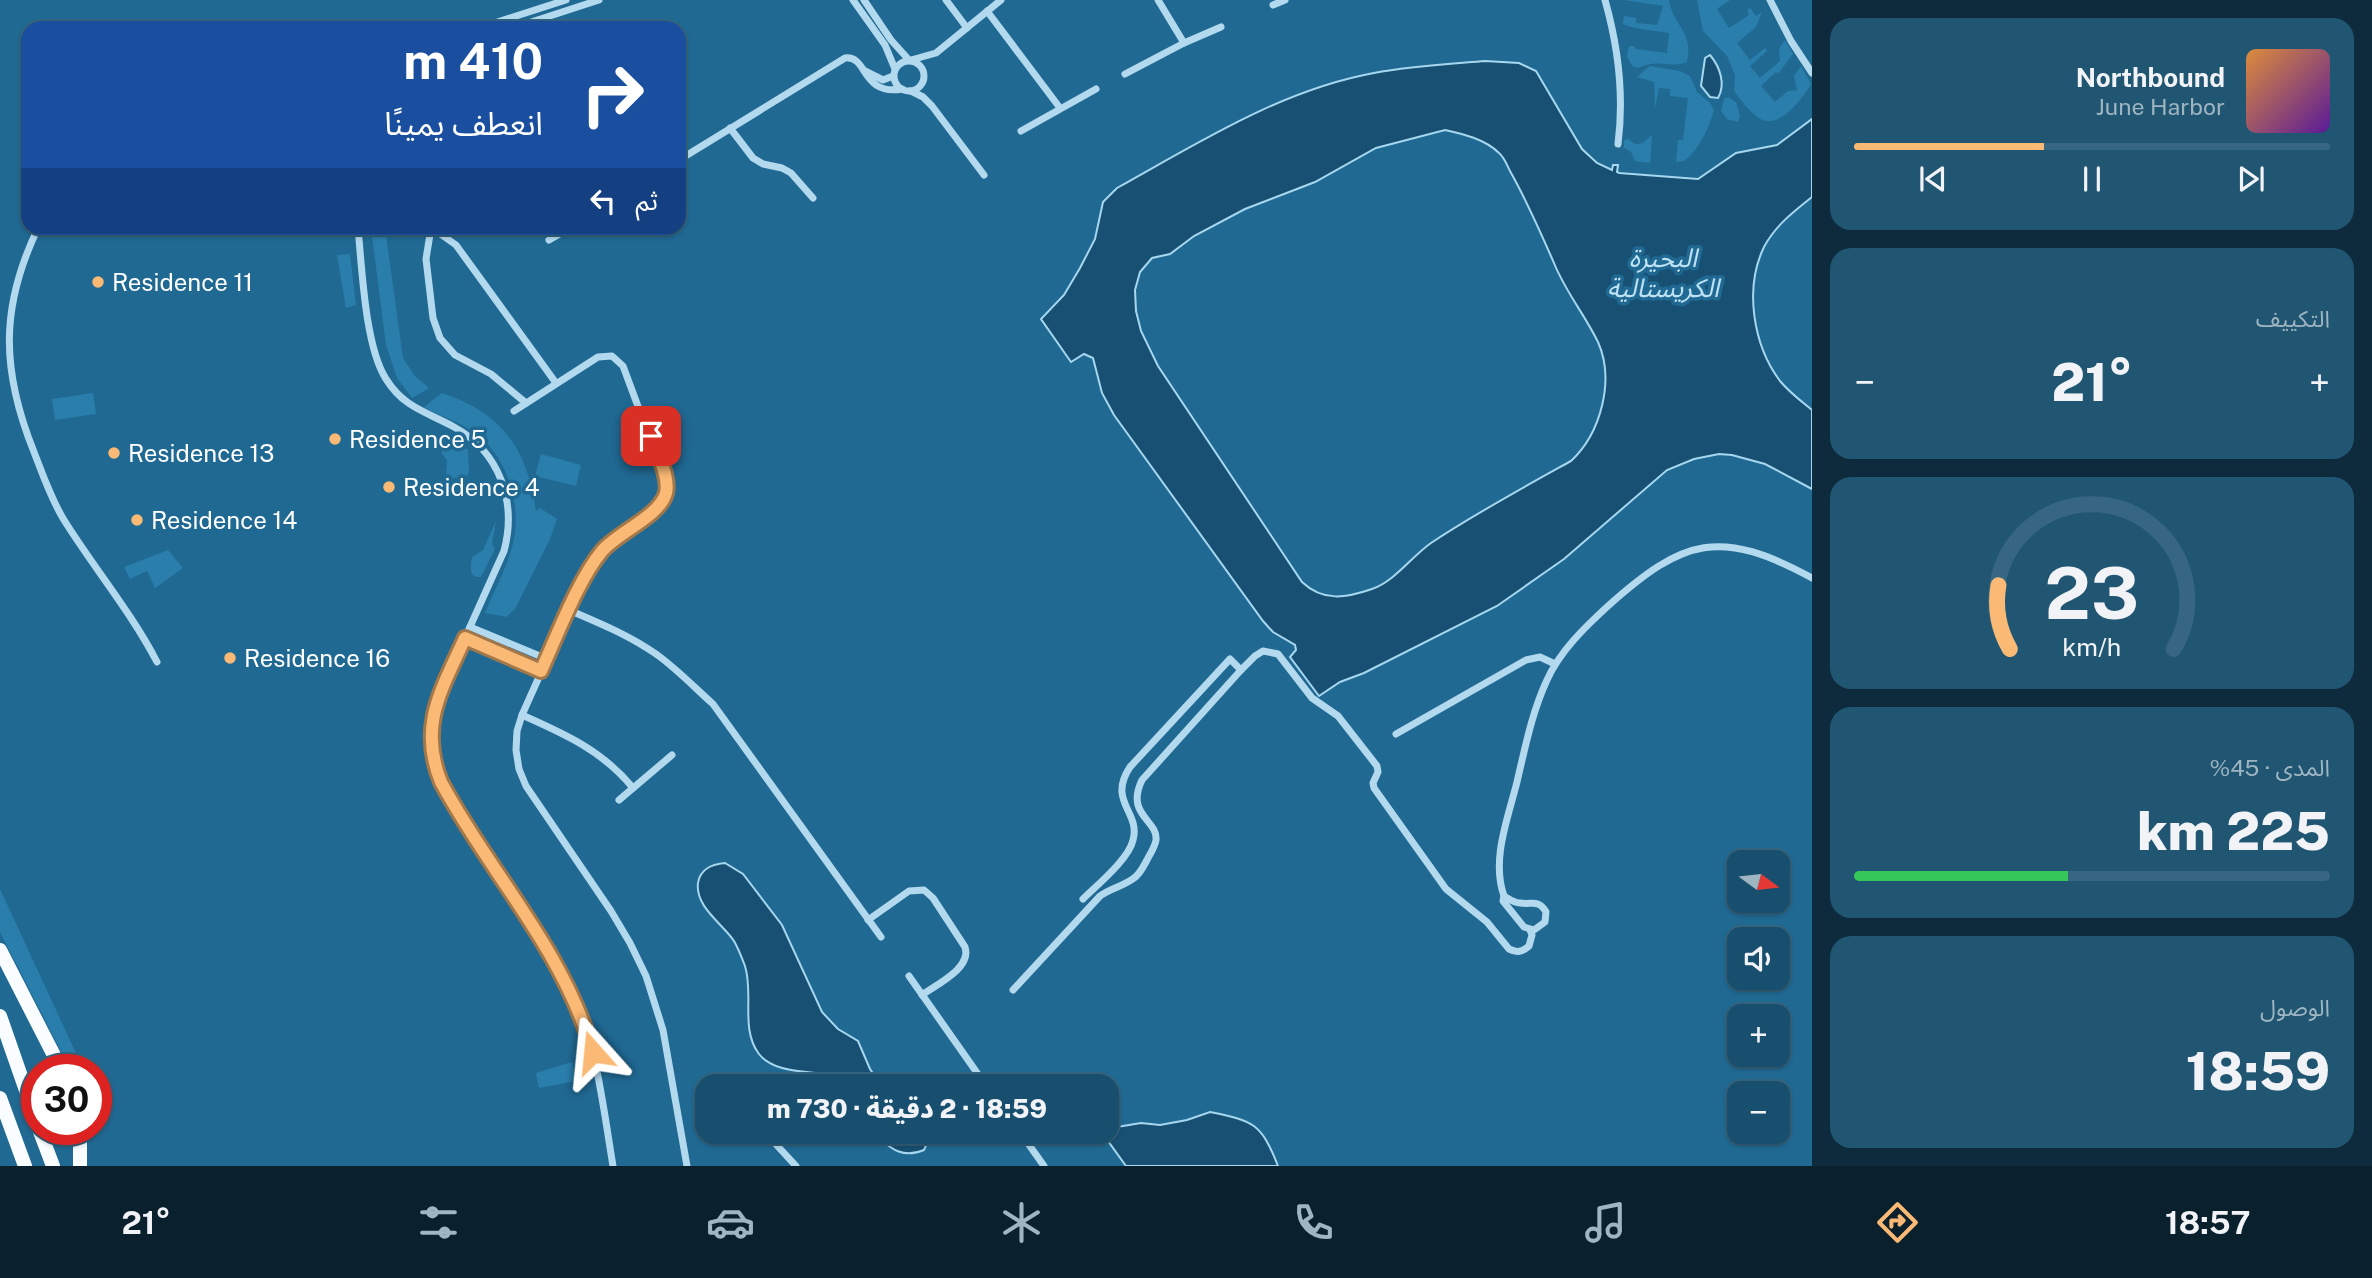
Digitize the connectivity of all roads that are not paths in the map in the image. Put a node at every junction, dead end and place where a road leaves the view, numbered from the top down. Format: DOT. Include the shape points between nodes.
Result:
graph roads {
  1 [pos="566,0"];
  2 [pos="599,0"];
  3 [pos="853,0"];
  4 [pos="864,0"];
  5 [pos="946,0"];
  6 [pos="1001,0"];
  7 [pos="1158,0"];
  8 [pos="1285,0"];
  9 [pos="1605,0"];
  10 [pos="1770,0"];
  11 [pos="1273,5"];
  12 [pos="987,11"];
  13 [pos="501,21"];
  14 [pos="534,21"];
  15 [pos="1221,27"];
  16 [pos="967,28"];
  17 [pos="1184,43"];
  18 [pos="936,53"];
  19 [pos="910,60"];
  20 [pos="864,71"];
  21 [pos="894,73"];
  22 [pos="1812,73"];
  23 [pos="1125,74"];
  24 [pos="924,76"];
  25 [pos="902,89"];
  26 [pos="1096,89"];
  27 [pos="911,91"];
  28 [pos="932,106"];
  29 [pos="1060,108"];
  30 [pos="730,128"];
  31 [pos="1021,131"];
  32 [pos="1618,144"];
  33 [pos="686,156"];
  34 [pos="984,175"];
  35 [pos="813,198"];
  36 [pos="35,235"];
  37 [pos="359,235"];
  38 [pos="431,235"];
  39 [pos="441,235"];
  40 [pos="557,235"];
  41 [pos="443,237"];
  42 [pos="549,240"];
  43 [pos="429,243"];
  44 [pos="556,383"];
  45 [pos="526,403"];
  46 [pos="514,411"];
  47 [pos="1812,578"];
  48 [pos="569,610"];
  49 [pos="470,626"];
  50 [pos="465,638"];
  51 [pos="511,643"];
  52 [pos="505,656"];
  53 [pos="547,659"];
  54 [pos="158,663"];
  55 [pos="1555,664"];
  56 [pos="1241,670"];
  57 [pos="541,671"];
  58 [pos="522,715"];
  59 [pos="1396,734"];
  60 [pos="672,755"];
  61 [pos="633,788"];
  62 [pos="620,800"];
  63 [pos="1504,896"];
  64 [pos="1083,899"];
  65 [pos="869,920"];
  66 [pos="1530,930"];
  67 [pos="881,937"];
  68 [pos="0,950"];
  69 [pos="909,976"];
  70 [pos="1013,990"];
  71 [pos="922,995"];
  72 [pos="0,1016"];
  73 [pos="53,1054"];
  74 [pos="978,1074"];
  75 [pos="21,1076"];
  76 [pos="0,1098"];
  77 [pos="776,1144"];
  78 [pos="1028,1144"];
  79 [pos="45,1145"];
  80 [pos="80,1145"];
  81 [pos="25,1166"];
  82 [pos="53,1166"];
  83 [pos="80,1166"];
  84 [pos="613,1166"];
  85 [pos="687,1166"];
  86 [pos="796,1166"];
  87 [pos="1044,1166"];
  1 -- 13 [label="street"];
  2 -- 14 [label="street"];
  3 -- 21 [label="street" via="885,45"];
  4 -- 19 [label="street"];
  5 -- 16 [label="street"];
  6 -- 12 [label="street"];
  7 -- 17 [label="street"];
  8 -- 11 [label="street"];
  9 -- 32 [label="street" via="1619,78"];
  10 -- 22 [label="street"];
  12 -- 16 [label="street"];
  12 -- 29 [label="street"];
  15 -- 17 [label="street"];
  16 -- 18 [label="street"];
  17 -- 23 [label="street"];
  18 -- 19 [label="street"];
  18 -- 24 [label="street"];
  19 -- 21 [label="street" via="901,62"];
  19 -- 24 [label="street"];
  20 -- 21 [label="street" via="883,80"];
  20 -- 25 [label="street" via="879,87"];
  20 -- 30 [label="street" via="854,58 845,58"];
  21 -- 25 [label="street"];
  24 -- 27 [label="street"];
  24 -- 28 [label="street"];
  25 -- 27 [label="street"];
  26 -- 29 [label="street"];
  27 -- 28 [label="street"];
  28 -- 34 [label="street"];
  29 -- 31 [label="street"];
  30 -- 33 [label="street"];
  30 -- 35 [label="street" via="753,158 791,173"];
  36 -- 54 [label="street" via="9,308 10,382 25,431 63,518"];
  37 -- 49 [label="street" via="372,346 382,372 405,402 461,430 478,444 498,472 506,494 509,528 504,551"];
  38 -- 43 [label="street"];
  39 -- 41 [label="street"];
  40 -- 42 [label="street"];
  41 -- 43 [label="street"];
  41 -- 44 [label="street" via="456,245"];
  43 -- 45 [label="street" via="426,259 440,338 455,355 500,380"];
  44 -- 45 [label="street"];
  44 -- 48 [label="street" via="598,357 609,355 619,360 646,422 666,488 659,506 599,555"];
  45 -- 46 [label="street"];
  47 -- 55 [label="street" via="1772,557 1744,549 1710,547 1686,552 1661,564 1613,602"];
  48 -- 53 [label="street"];
  48 -- 65 [label="street" via="647,648 713,705"];
  49 -- 50 [label="street"];
  49 -- 51 [label="street"];
  50 -- 52 [label="street"];
  50 -- 84 [label="street" via="435,707 431,733 434,763 447,793 547,945 577,1003 593,1052"];
  51 -- 52 [label="street"];
  51 -- 53 [label="street"];
  52 -- 57 [label="street"];
  53 -- 57 [label="street"];
  55 -- 59 [label="street" via="1540,657 1526,660"];
  55 -- 63 [label="street" via="1529,731 1505,829 1499,868"];
  56 -- 64 [label="street" via="1230,659 1130,766 1121,793 1134,825 1133,841 1125,856"];
  56 -- 66 [label="street" via="1258,653 1278,654 1312,698 1338,716 1377,766 1374,788 1446,889 1487,922 1509,949 1520,951 1529,946"];
  56 -- 70 [label="street" via="1140,785 1138,806 1156,838 1140,873 1100,896"];
  57 -- 58 [label="street"];
  58 -- 61 [label="street" via="584,743"];
  58 -- 85 [label="street" via="516,750 526,786 621,926 650,987 667,1048"];
  60 -- 61 [label="street"];
  61 -- 62 [label="street"];
  63 -- 66 [label="street" via="1512,913"];
  63 -- 66 [label="street" via="1543,906 1545,922"];
  65 -- 67 [label="street"];
  65 -- 71 [label="street" via="913,889 924,890 933,898 967,956 963,965"];
  68 -- 73 [label="main road"];
  69 -- 71 [label="street"];
  71 -- 74 [label="street"];
  72 -- 75 [label="main road"];
  76 -- 81 [label="main road"];
  77 -- 86 [label="street"];
  78 -- 87 [label="street"];
  79 -- 82 [label="main road"];
  80 -- 83 [label="main road"];
}
